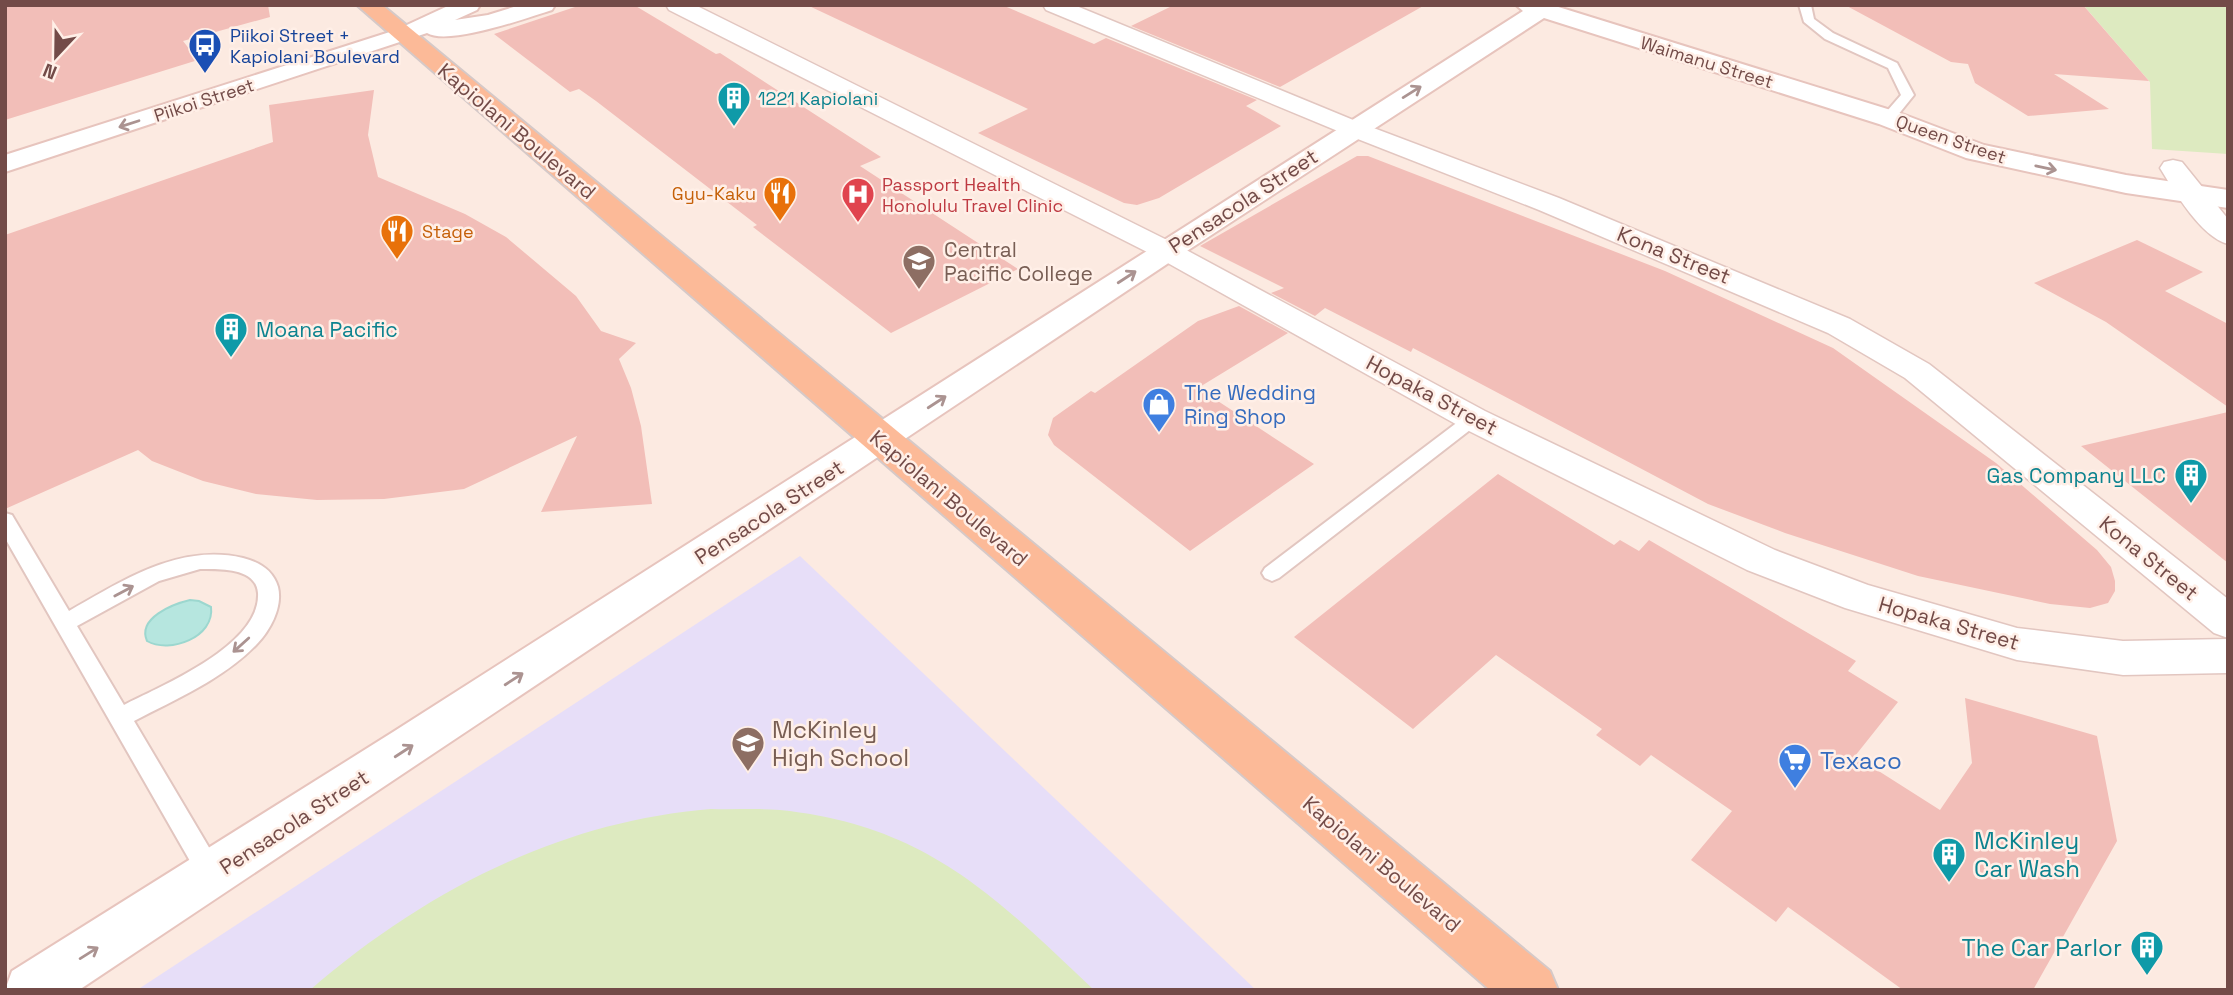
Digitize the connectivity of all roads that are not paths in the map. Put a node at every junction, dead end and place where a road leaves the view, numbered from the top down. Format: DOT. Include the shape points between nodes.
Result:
graph roads {
  1 [pos="369,5"];
  2 [pos="469,5"];
  3 [pos="544,5"];
  4 [pos="677,5"];
  5 [pos="1054,5"];
  6 [pos="1805,5"];
  7 [pos="1534,8"];
  8 [pos="404,36"];
  9 [pos="1888,118"];
  10 [pos="1354,129"];
  11 [pos="5,164"];
  12 [pos="2173,167"];
  13 [pos="2228,173"];
  14 [pos="2189,194"];
  15 [pos="2228,199"];
  16 [pos="2228,235"];
  17 [pos="1167,251"];
  18 [pos="1473,419"];
  19 [pos="880,440"];
  20 [pos="5,520"];
  21 [pos="1272,573"];
  22 [pos="2228,622"];
  23 [pos="64,623"];
  24 [pos="2228,656"];
  25 [pos="120,718"];
  26 [pos="212,875"];
  27 [pos="31,990"];
  28 [pos="1531,990"];
  1 -- 8 [label="main road, Kapiolani Boulevard"];
  2 -- 8 [label="street, Piikoi Street"];
  3 -- 8 [label="street, Piikoi Street" via="491,22"];
  4 -- 17 [label="street, Hopaka Street"];
  5 -- 10 [label="street, Kona Street"];
  6 -- 9 [label="lane" via="1808,20 1829,36 1893,66 1908,95"];
  7 -- 9 [label="street, Waimanu Street"];
  10 -- 7 [label="street, Pensacola Street, one-way"];
  8 -- 11 [label="street, Piikoi Street, one-way"];
  8 -- 19 [label="main road, Kapiolani Boulevard"];
  9 -- 12 [label="street, Queen Street"];
  9 -- 14 [label="street, Queen Street, one-way" via="1976,152"];
  10 -- 17 [label="street, Pensacola Street"];
  10 -- 22 [label="street, Kona Street" via="1549,204 1839,326 1917,371"];
  12 -- 13 [label="street, Queen Street"];
  12 -- 14 [label="street"];
  14 -- 15 [label="street, Queen Street"];
  14 -- 16 [label="street"];
  17 -- 18 [label="street, Hopaka Street"];
  19 -- 17 [label="street, Pensacola Street, one-way"];
  18 -- 21 [label="lane"];
  18 -- 24 [label="street, Hopaka Street" via="1760,560 1913,614 2056,651 2123,658"];
  26 -- 19 [label="street, Pensacola Street, one-way"];
  19 -- 28 [label="main road, Kapiolani Boulevard"];
  20 -- 23 [label="lane"];
  23 -- 25 [label="lane"];
  23 -- 25 [label="lane, one-way" via="179,566 235,562 255,570 267,583 270,600 262,622 245,643 219,663"];
  25 -- 26 [label="lane"];
  27 -- 26 [label="street, Pensacola Street, one-way"];
}
